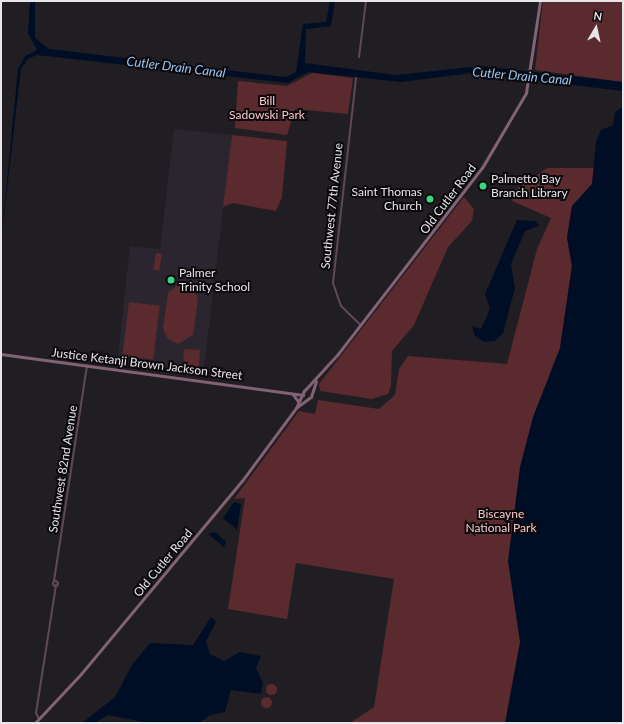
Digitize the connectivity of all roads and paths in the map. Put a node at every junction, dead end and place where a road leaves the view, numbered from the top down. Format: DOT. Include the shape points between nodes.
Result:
graph roads {
  1 [pos="366,1"];
  2 [pos="540,1"];
  3 [pos="359,56"];
  4 [pos="356,78"];
  5 [pos="362,325"];
  6 [pos="1,354"];
  7 [pos="87,366"];
  8 [pos="316,382"];
  9 [pos="305,390"];
  10 [pos="292,392"];
  11 [pos="312,393"];
  12 [pos="303,395"];
  13 [pos="308,399"];
  14 [pos="299,402"];
  15 [pos="296,408"];
  16 [pos="39,719"];
  17 [pos="35,723"];
  1 -- 3 [label="street"];
  2 -- 5 [label="main road, Old Cutler Road" via="530,79 520,107 494,152"];
  4 -- 5 [label="street, Southwest 77th Avenue" via="333,283 341,306"];
  5 -- 8 [label="main road, Old Cutler Road"];
  6 -- 7 [label="main road, Justice Ketanji Brown Jackson Street"];
  7 -- 10 [label="main road, Justice Ketanji Brown Jackson Street"];
  7 -- 16 [label="street, Southwest 82nd Avenue" via="36,714"];
  8 -- 9 [label="main road, Old Cutler Road"];
  8 -- 11 [label="main road, Old Cutler Road"];
  9 -- 10 [label="main road, Justice Ketanji Brown Jackson Street"];
  9 -- 11 [label="main road"];
  9 -- 12 [label="main road, Old Cutler Road"];
  10 -- 12 [label="main road, Justice Ketanji Brown Jackson Street"];
  10 -- 14 [label="main road"];
  11 -- 13 [label="main road, Old Cutler Road"];
  12 -- 13 [label="main road, Justice Ketanji Brown Jackson Street"];
  12 -- 14 [label="main road, Old Cutler Road"];
  13 -- 15 [label="main road, Old Cutler Road"];
  14 -- 15 [label="main road, Old Cutler Road"];
  15 -- 16 [label="main road, Old Cutler Road" via="212,518"];
  16 -- 17 [label="main road, Old Cutler Road"];
}
